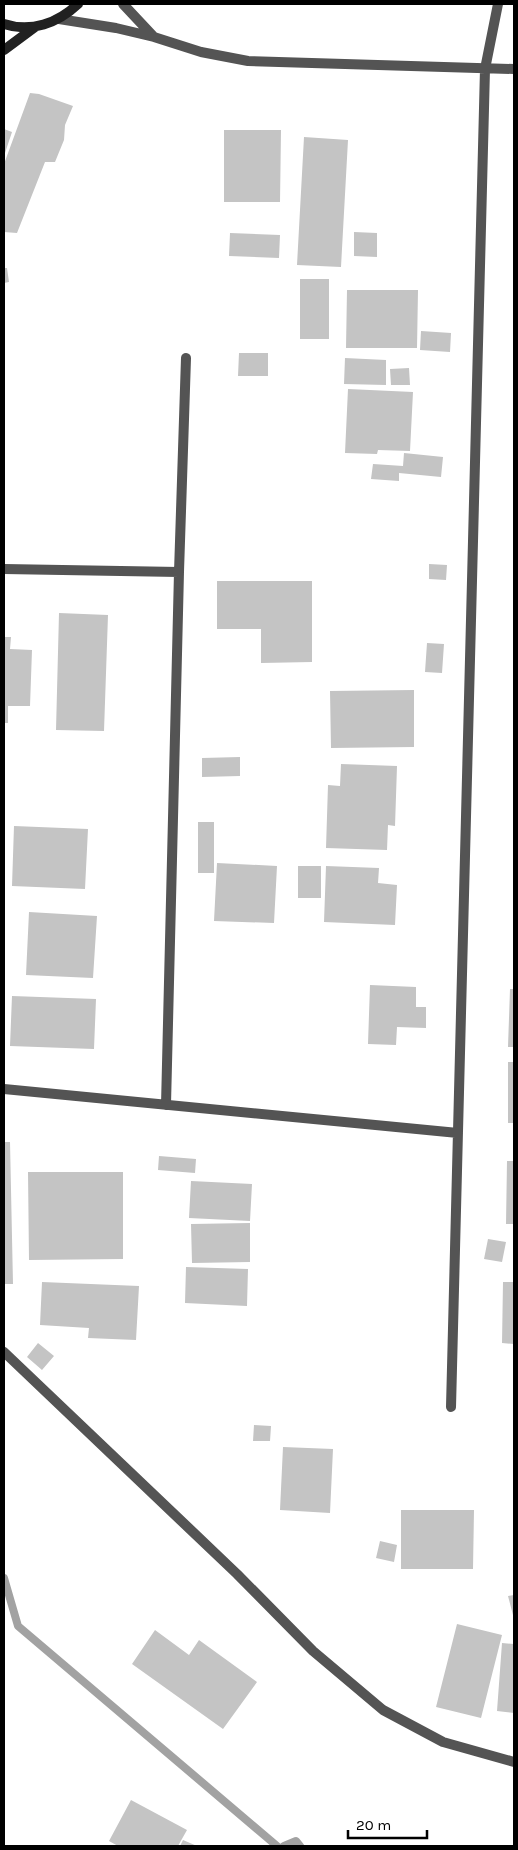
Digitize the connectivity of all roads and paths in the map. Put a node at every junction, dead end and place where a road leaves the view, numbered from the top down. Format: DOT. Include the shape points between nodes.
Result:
graph roads {
  1 [pos="78,4"];
  2 [pos="123,4"];
  3 [pos="498,4"];
  4 [pos="59,19"];
  5 [pos="4,24"];
  6 [pos="36,27"];
  7 [pos="154,37"];
  8 [pos="4,50"];
  9 [pos="485,69"];
  10 [pos="514,69"];
  11 [pos="186,358"];
  12 [pos="4,569"];
  13 [pos="178,572"];
  14 [pos="4,1089"];
  15 [pos="166,1105"];
  16 [pos="458,1133"];
  17 [pos="4,1352"];
  18 [pos="451,1407"];
  19 [pos="514,1762"];
  1 -- 4 [label="main road"];
  2 -- 7 [label="street"];
  3 -- 9 [label="street"];
  4 -- 6 [label="main road"];
  4 -- 7 [label="street"];
  5 -- 6 [label="main road"];
  6 -- 8 [label="main road"];
  7 -- 9 [label="street" via="202,52 248,61"];
  9 -- 10 [label="street"];
  9 -- 16 [label="street"];
  11 -- 13 [label="street"];
  12 -- 13 [label="street"];
  13 -- 15 [label="street"];
  14 -- 15 [label="street"];
  15 -- 16 [label="street"];
  16 -- 18 [label="street"];
  17 -- 19 [label="street" via="313,1651 383,1710 444,1742"];
}
